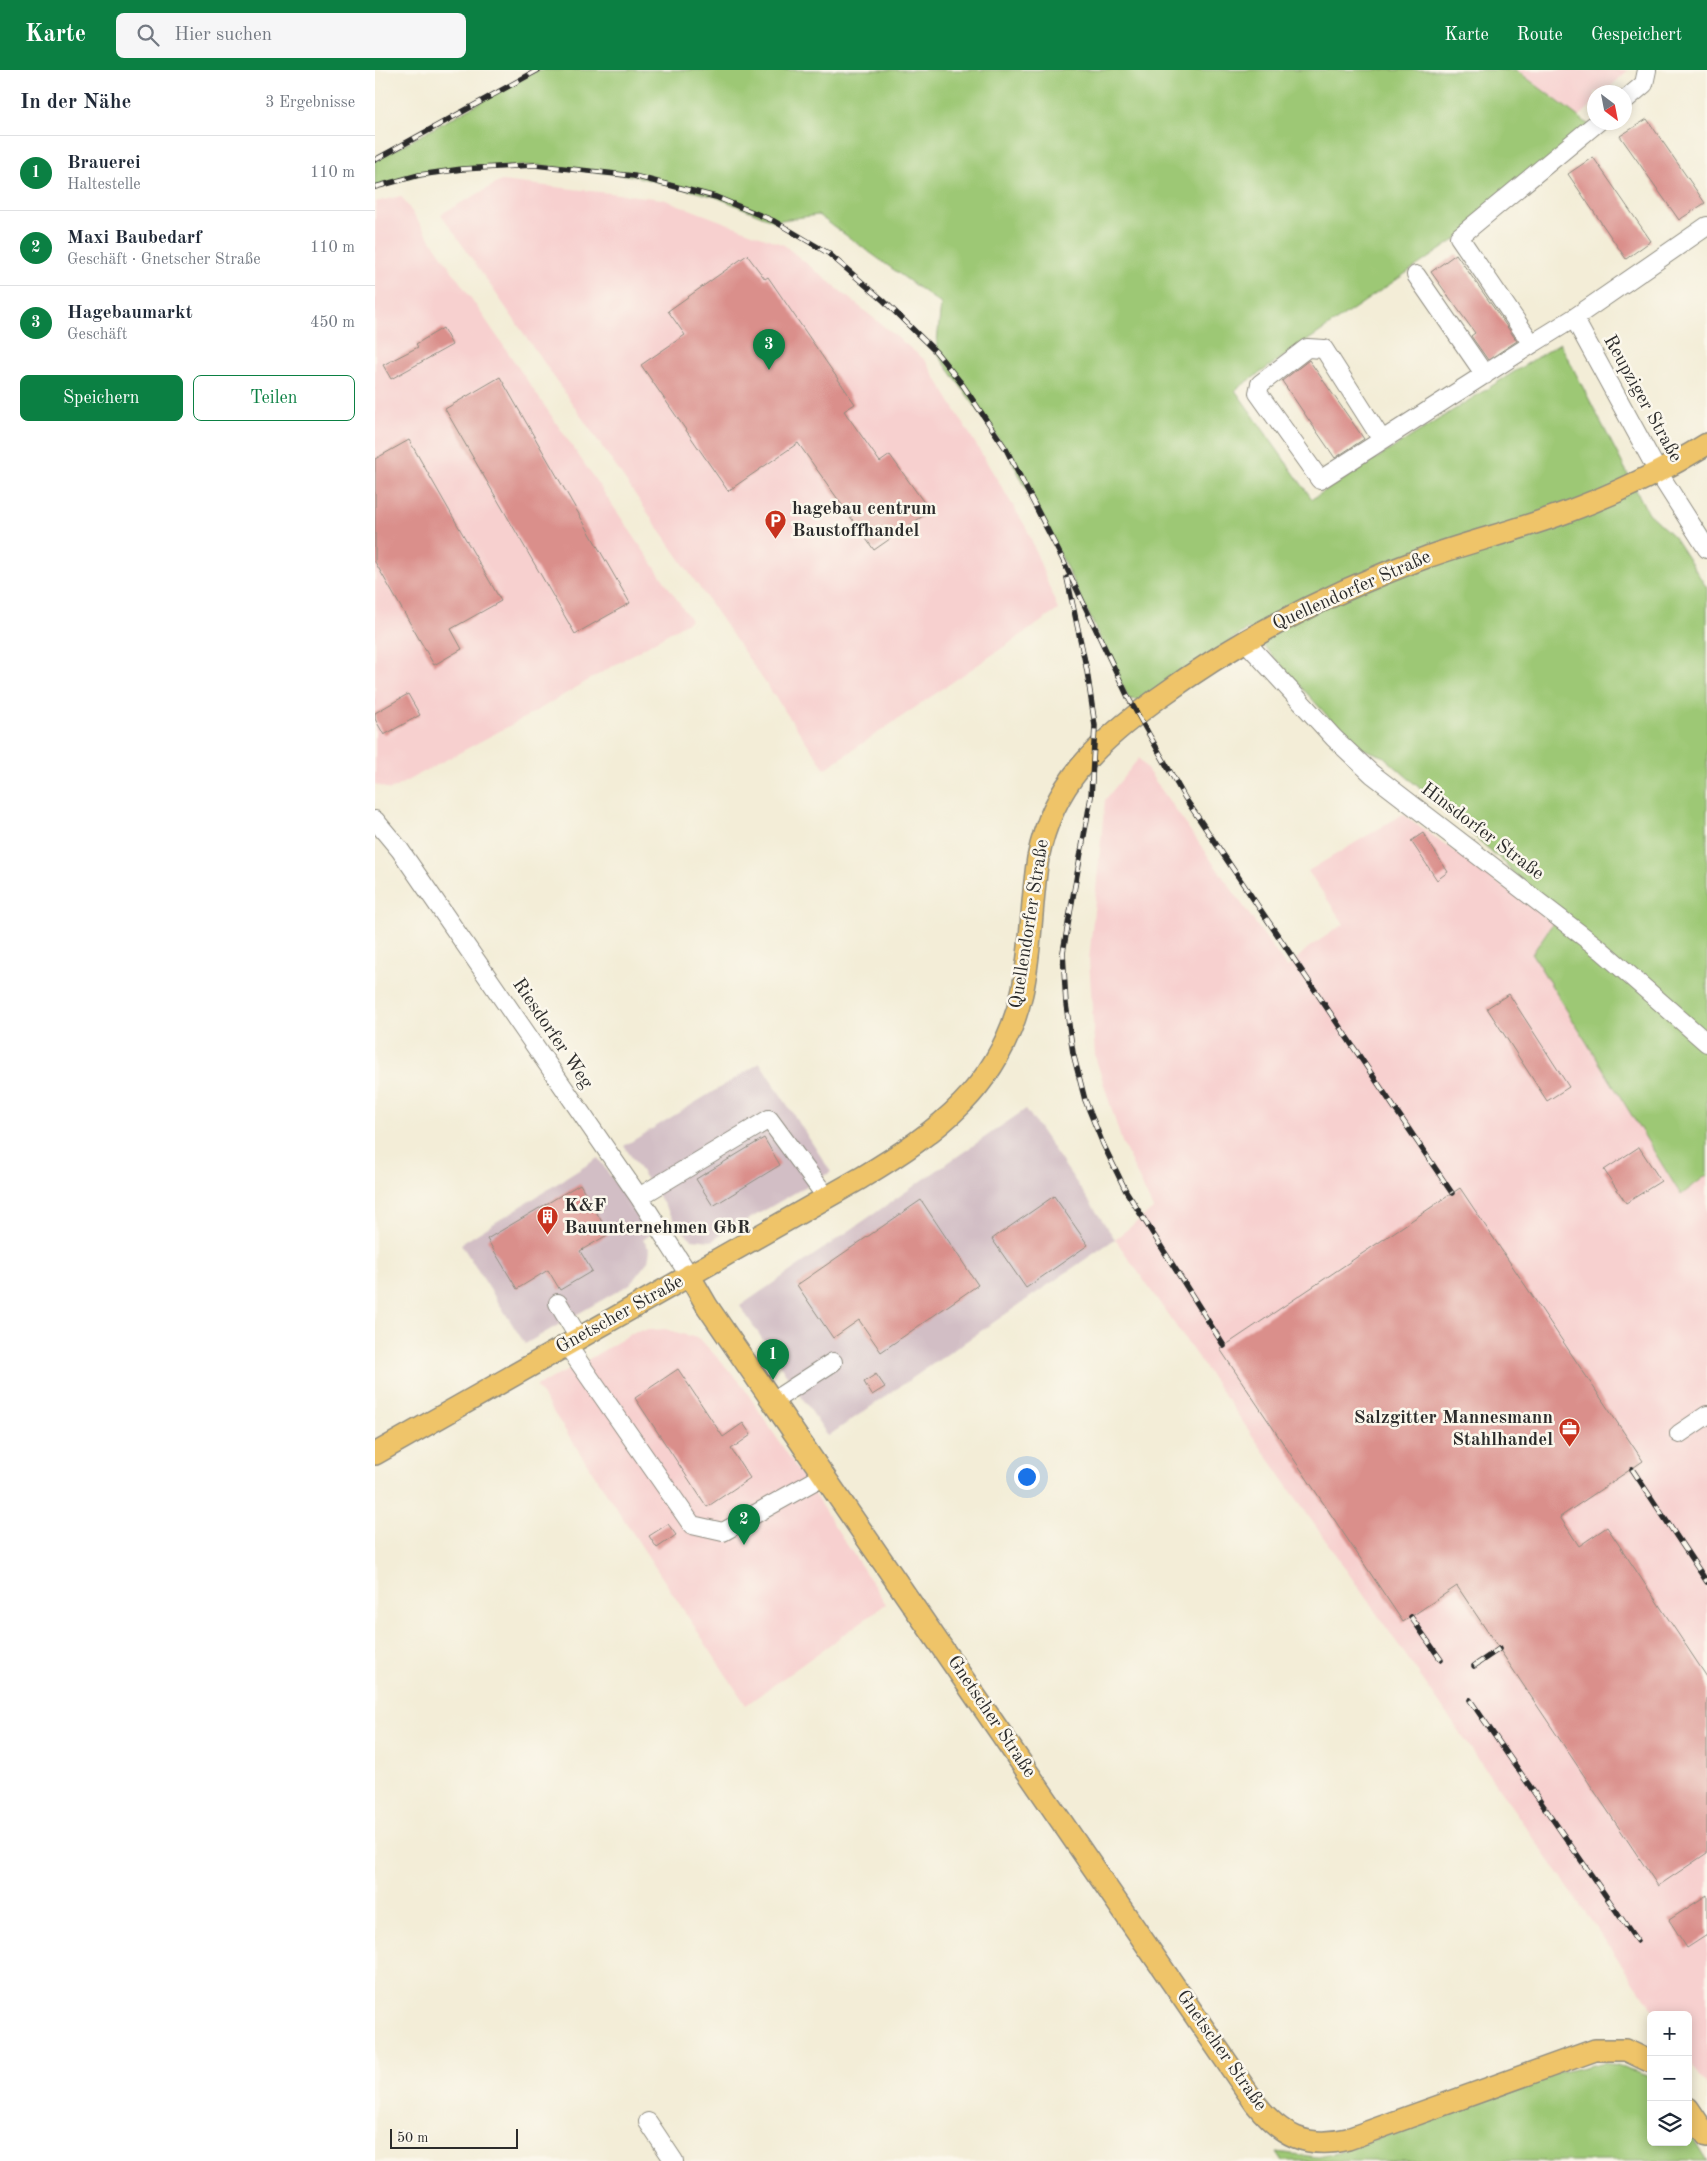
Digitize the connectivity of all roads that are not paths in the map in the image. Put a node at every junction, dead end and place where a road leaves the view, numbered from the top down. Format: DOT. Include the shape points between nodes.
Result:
graph roads {
  1 [pos="1647,70"];
  2 [pos="1632,94"];
  3 [pos="1588,130"];
  4 [pos="1707,226"];
  5 [pos="1416,275"];
  6 [pos="1574,318"];
  7 [pos="1532,344"];
  8 [pos="1485,375"];
  9 [pos="1382,440"];
  10 [pos="1707,444"];
  11 [pos="1658,472"];
  12 [pos="1707,549"];
  13 [pos="1245,641"];
  14 [pos="375,820"];
  15 [pos="1707,1043"];
  16 [pos="639,1197"];
  17 [pos="827,1198"];
  18 [pos="689,1276"];
  19 [pos="559,1303"];
  20 [pos="573,1341"];
  21 [pos="833,1362"];
  22 [pos="773,1401"];
  23 [pos="1707,1415"];
  24 [pos="1679,1434"];
  25 [pos="375,1454"];
  26 [pos="825,1475"];
  27 [pos="1647,2060"];
  28 [pos="1692,2114"];
  29 [pos="648,2122"];
  30 [pos="1707,2136"];
  31 [pos="674,2161"];
  1 -- 2 [label="street" via="1644,84"];
  3 -- 7 [label="street" via="1459,238"];
  4 -- 6 [label="street"];
  5 -- 8 [label="street"];
  6 -- 7 [label="street"];
  6 -- 11 [label="street, Reupziger Straße"];
  7 -- 8 [label="street"];
  8 -- 9 [label="street"];
  9 -- 9 [label="street" via="1320,480 1257,393 1260,384 1307,348 1324,349"];
  10 -- 11 [label="main road, Quellendorfer Straße"];
  11 -- 12 [label="street, Reupziger Straße"];
  11 -- 13 [label="main road, Quellendorfer Straße" via="1570,511 1377,576 1313,604"];
  13 -- 15 [label="street, Hinsdorfer Straße" via="1334,738 1372,774 1601,950"];
  13 -- 17 [label="main road, Quellendorfer Straße" via="1137,714 1095,749 1071,777 1041,842 1022,993 993,1064 966,1100 933,1132"];
  14 -- 16 [label="street, Riesdorfer Weg" via="397,846"];
  16 -- 17 [label="street" via="769,1118"];
  16 -- 18 [label="street, Riesdorfer Weg"];
  17 -- 18 [label="main road, Quellendorfer Straße"];
  18 -- 20 [label="main road, Gnetscher Straße"];
  18 -- 22 [label="main road, Gnetscher Straße"];
  19 -- 20 [label="street"];
  20 -- 25 [label="main road, Gnetscher Straße"];
  20 -- 26 [label="street" via="692,1525 723,1532"];
  21 -- 22 [label="street"];
  22 -- 26 [label="main road, Gnetscher Straße"];
  23 -- 24 [label="street"];
  26 -- 27 [label="main road, Gnetscher Straße" via="1255,2103 1282,2130 1315,2143 1348,2139 1595,2050 1626,2050"];
  28 -- 30 [label="main road"];
  29 -- 31 [label="street"];
}
